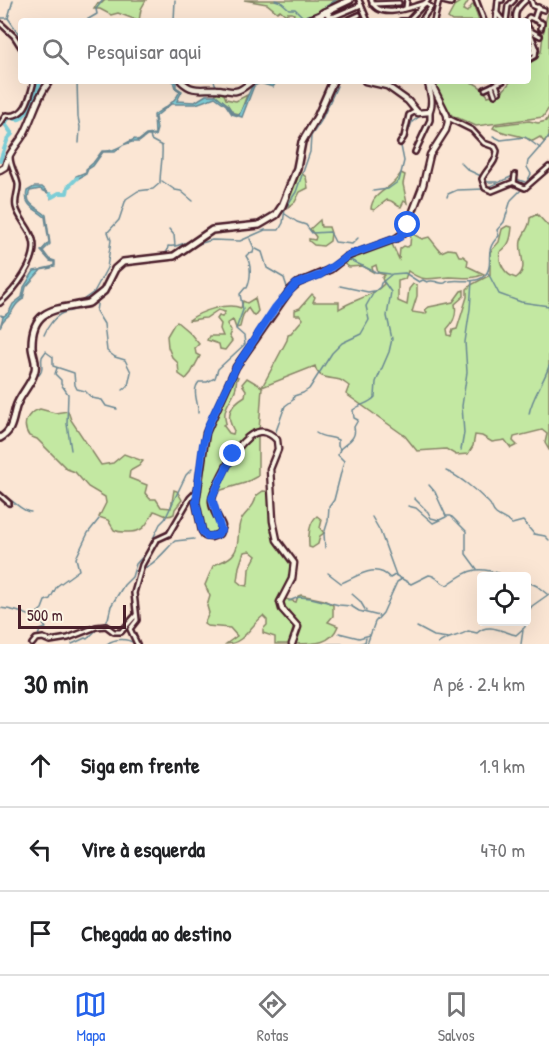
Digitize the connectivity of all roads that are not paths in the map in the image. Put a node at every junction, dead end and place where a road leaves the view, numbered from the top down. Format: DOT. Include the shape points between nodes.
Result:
graph roads {
  1 [pos="350,0"];
  2 [pos="358,0"];
  3 [pos="407,0"];
  4 [pos="439,0"];
  5 [pos="476,0"];
  6 [pos="500,0"];
  7 [pos="514,0"];
  8 [pos="526,0"];
  9 [pos="531,0"];
  10 [pos="427,1"];
  11 [pos="372,2"];
  12 [pos="385,2"];
  13 [pos="399,2"];
  14 [pos="451,3"];
  15 [pos="361,5"];
  16 [pos="539,6"];
  17 [pos="406,8"];
  18 [pos="398,10"];
  19 [pos="544,10"];
  20 [pos="384,11"];
  21 [pos="496,12"];
  22 [pos="359,15"];
  23 [pos="354,17"];
  24 [pos="312,18"];
  25 [pos="327,18"];
  26 [pos="364,18"];
  27 [pos="408,18"];
  28 [pos="425,18"];
  29 [pos="435,18"];
  30 [pos="483,18"];
  31 [pos="496,18"];
  32 [pos="502,18"];
  33 [pos="506,18"];
  34 [pos="515,18"];
  35 [pos="531,18"];
  36 [pos="534,19"];
  37 [pos="0,23"];
  38 [pos="541,28"];
  39 [pos="531,30"];
  40 [pos="531,35"];
  41 [pos="540,36"];
  42 [pos="18,42"];
  43 [pos="531,45"];
  44 [pos="531,49"];
  45 [pos="536,51"];
  46 [pos="531,53"];
  47 [pos="531,58"];
  48 [pos="33,84"];
  49 [pos="48,84"];
  50 [pos="184,84"];
  51 [pos="247,84"];
  52 [pos="333,84"];
  53 [pos="383,84"];
  54 [pos="429,84"];
  55 [pos="431,84"];
  56 [pos="496,84"];
  57 [pos="499,84"];
  58 [pos="500,84"];
  59 [pos="492,86"];
  60 [pos="485,89"];
  61 [pos="504,89"];
  62 [pos="500,92"];
  63 [pos="495,95"];
  64 [pos="416,111"];
  65 [pos="430,111"];
  66 [pos="448,118"];
  67 [pos="0,124"];
  68 [pos="400,142"];
  69 [pos="12,150"];
  70 [pos="415,152"];
  71 [pos="549,167"];
  72 [pos="0,170"];
  73 [pos="515,175"];
  74 [pos="514,182"];
  75 [pos="0,303"];
  76 [pos="0,438"];
  77 [pos="199,489"];
  78 [pos="0,495"];
  79 [pos="9,503"];
  80 [pos="137,614"];
  81 [pos="32,644"];
  82 [pos="137,644"];
  83 [pos="292,644"];
  1 -- 25 [label="main road" via="337,6"];
  2 -- 15 [label="street"];
  3 -- 17 [label="street"];
  4 -- 14 [label="street"];
  4 -- 29 [label="street"];
  5 -- 30 [label="street"];
  6 -- 21 [label="street"];
  7 -- 33 [label="street"];
  8 -- 34 [label="street"];
  9 -- 16 [label="street" via="533,6"];
  10 -- 17 [label="street"];
  10 -- 27 [label="street"];
  10 -- 28 [label="street" via="431,6"];
  11 -- 12 [label="street"];
  11 -- 20 [label="street"];
  12 -- 13 [label="street"];
  12 -- 20 [label="street"];
  13 -- 18 [label="street"];
  15 -- 25 [label="street"];
  15 -- 26 [label="street"];
  16 -- 19 [label="street"];
  16 -- 36 [label="street"];
  17 -- 18 [label="street"];
  18 -- 20 [label="street"];
  21 -- 31 [label="street"];
  21 -- 32 [label="street"];
  22 -- 23 [label="street"];
  24 -- 25 [label="street"];
  35 -- 36 [label="street"];
  36 -- 38 [label="street" via="543,24"];
  37 -- 42 [label="street"];
  39 -- 41 [label="street"];
  40 -- 45 [label="street"];
  43 -- 45 [label="street"];
  44 -- 45 [label="street"];
  45 -- 46 [label="street"];
  45 -- 47 [label="street"];
  48 -- 67 [label="street" via="20,113 6,115"];
  49 -- 69 [label="street"];
  50 -- 51 [label="street" via="197,90 236,91"];
  52 -- 76 [label="main road" via="302,142 297,168 282,206 272,219 256,226 212,230 174,256 123,262 114,269 95,300 39,317 33,329 35,372 18,402 10,429"];
  53 -- 64 [label="street"];
  54 -- 65 [label="street"];
  55 -- 66 [label="street"];
  56 -- 59 [label="street"];
  57 -- 62 [label="street"];
  58 -- 61 [label="street"];
  59 -- 60 [label="street"];
  59 -- 63 [label="street"];
  64 -- 65 [label="street"];
  64 -- 68 [label="street" via="409,114"];
  65 -- 70 [label="street" via="430,120"];
  66 -- 74 [label="street" via="495,147 493,166 482,179 484,187 492,191"];
  66 -- 77 [label="street" via="446,130 430,155 403,235 349,255 320,275 298,283 275,308 236,367 208,426"];
  69 -- 72 [label="street" via="6,166"];
  69 -- 75 [label="street" via="11,165 18,183 16,207 34,246 20,281"];
  71 -- 74 [label="street" via="525,188"];
  73 -- 74 [label="street"];
  77 -- 80 [label="street" via="169,534 157,539 142,565 135,593"];
  77 -- 83 [label="street" via="196,502 202,531 213,537 222,526 212,498 233,454 255,433 268,433 277,440 278,449 270,469 273,521 277,540 294,563 292,579 280,602 298,627"];
  78 -- 79 [label="street"];
  80 -- 81 [label="street" via="119,633 96,627 69,638 37,638"];
  80 -- 82 [label="street" via="130,629"];
}
